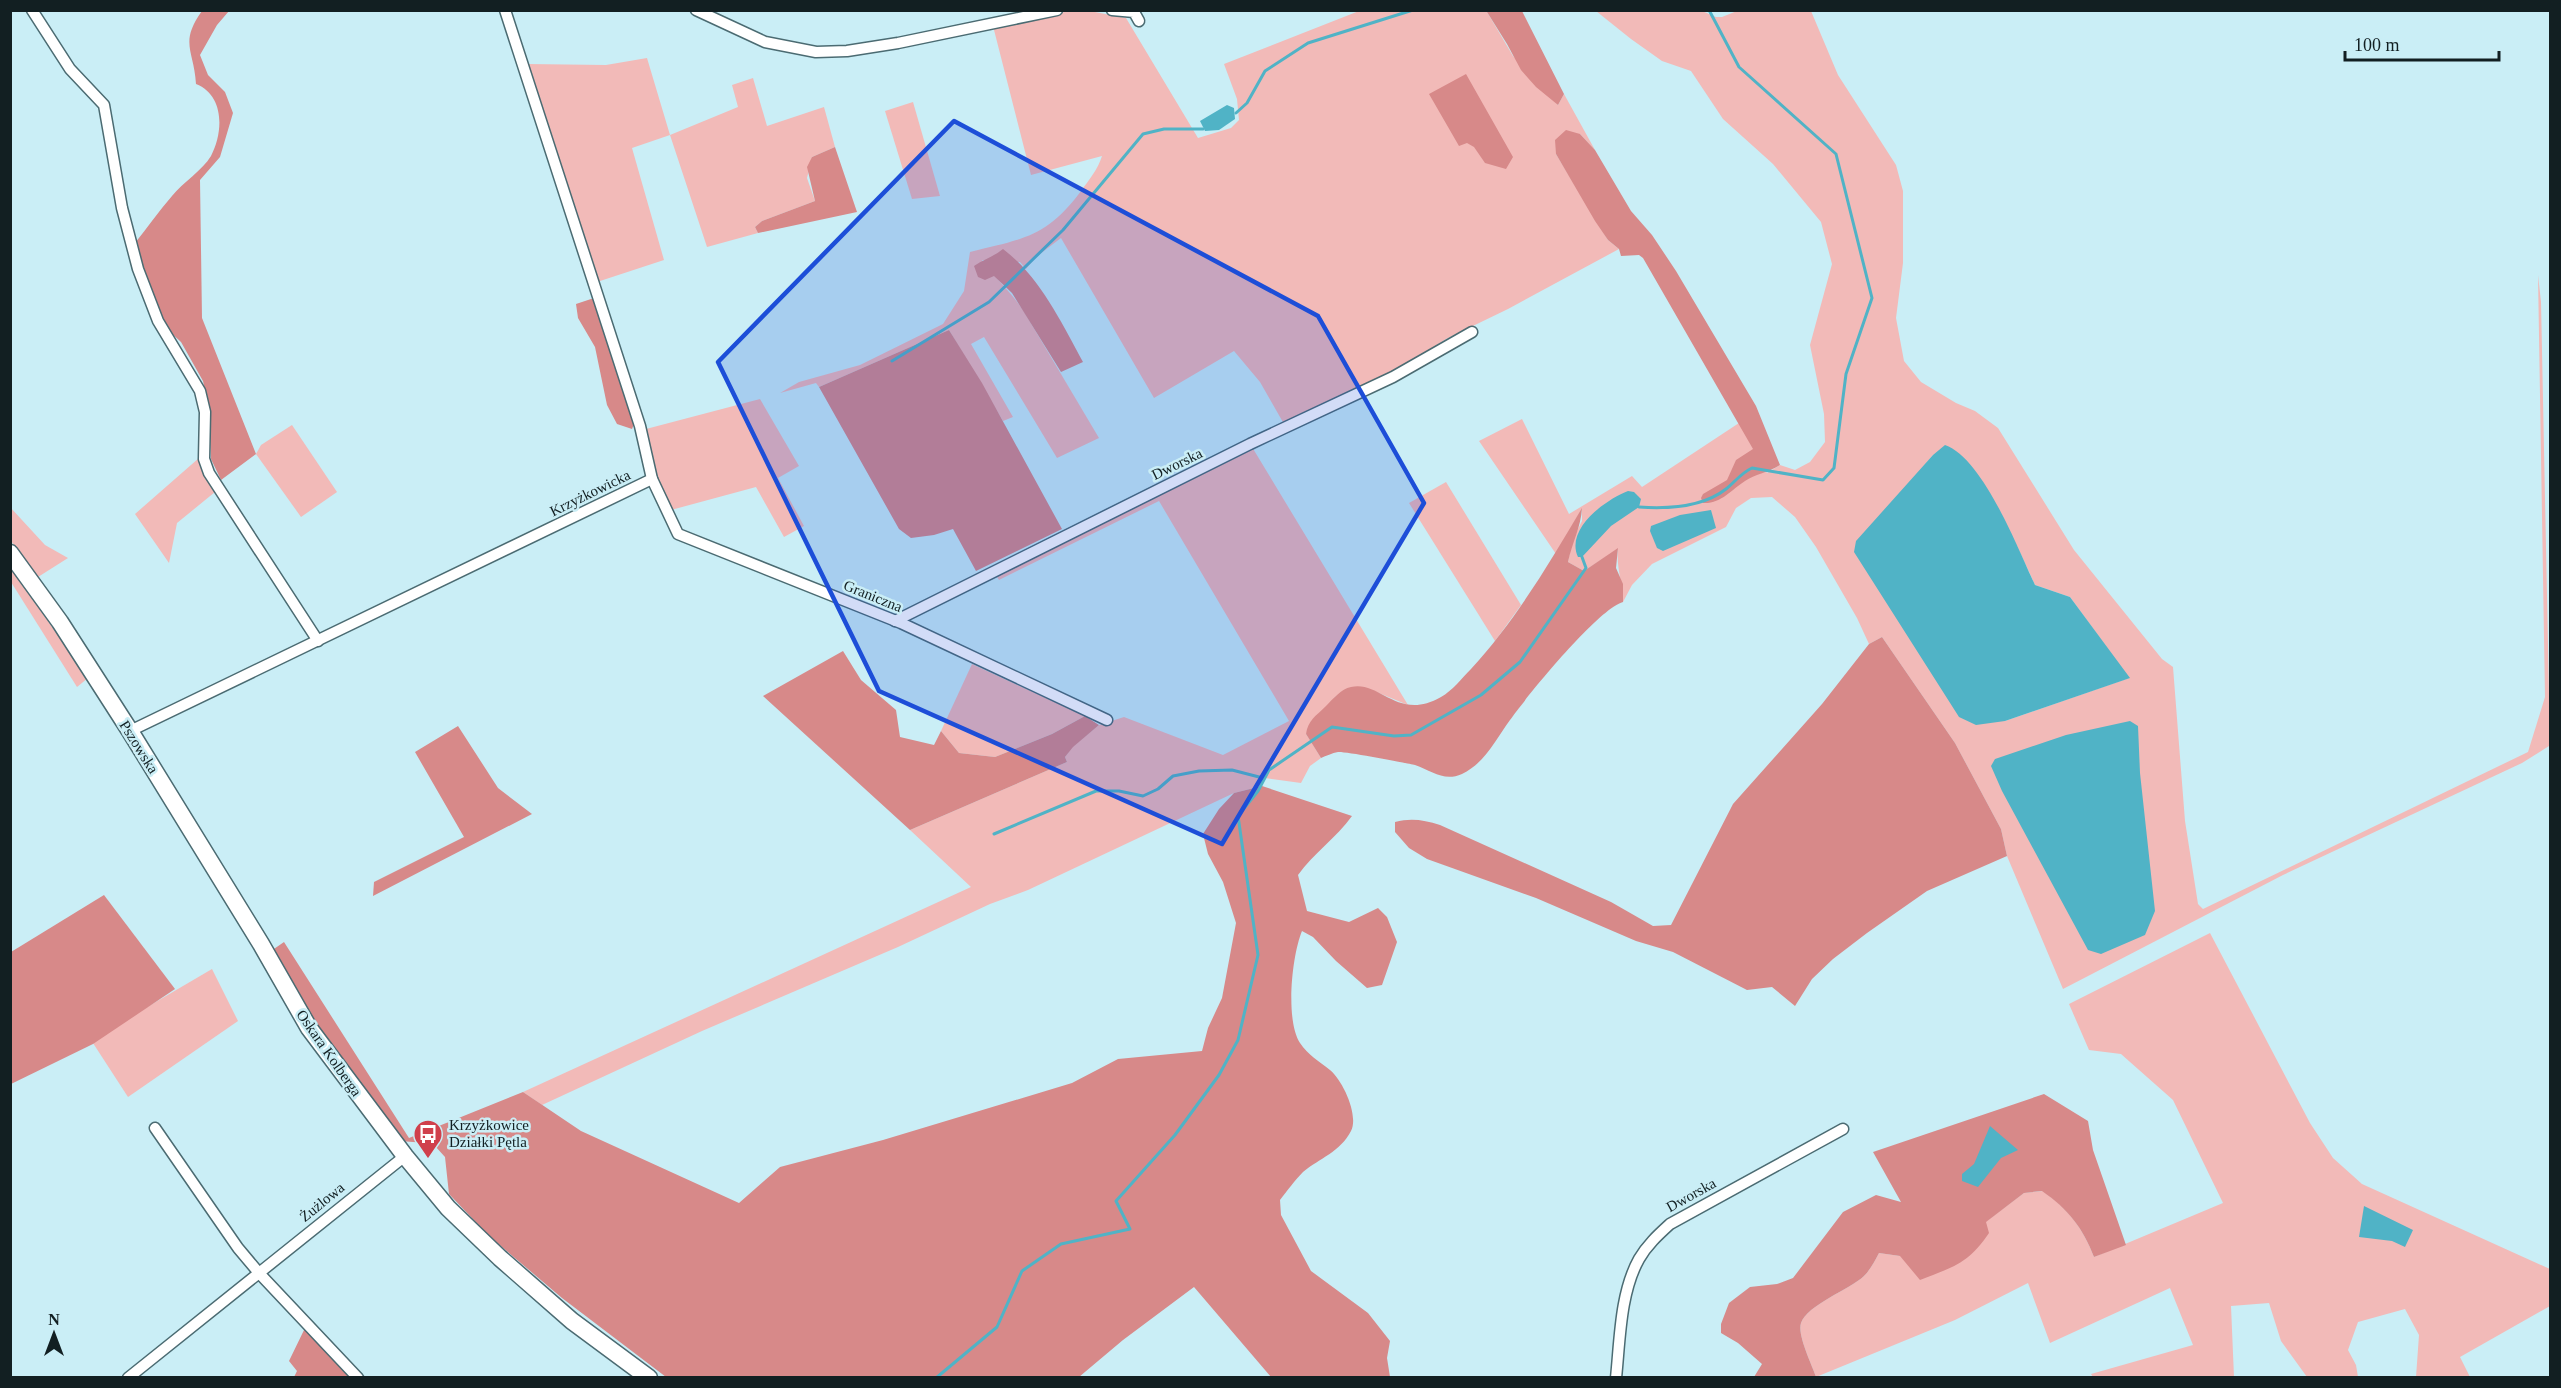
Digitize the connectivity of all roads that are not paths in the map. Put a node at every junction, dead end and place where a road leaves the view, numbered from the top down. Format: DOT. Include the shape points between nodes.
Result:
graph roads {
  1 [pos="32,10"];
  2 [pos="505,10"];
  3 [pos="696,10"];
  4 [pos="1057,10"];
  5 [pos="1112,10"];
  6 [pos="1139,21"];
  7 [pos="1472,332"];
  8 [pos="652,479"];
  9 [pos="10,554"];
  10 [pos="895,621"];
  11 [pos="318,640"];
  12 [pos="1107,720"];
  13 [pos="130,731"];
  14 [pos="261,944"];
  15 [pos="155,1128"];
  16 [pos="1843,1129"];
  17 [pos="405,1156"];
  18 [pos="259,1273"];
  19 [pos="128,1377"];
  20 [pos="358,1377"];
  21 [pos="649,1377"];
  22 [pos="1616,1377"];
  1 -- 11 [label="street" via="70,69 104,105 138,269 158,321 200,391 205,412 204,459 209,473"];
  2 -- 8 [label="street, Krzyżkowicka" via="640,426"];
  3 -- 4 [label="street" via="765,42 816,52 898,43"];
  5 -- 6 [label="street" via="1134,12"];
  7 -- 10 [label="street, Dworska" via="1393,377"];
  8 -- 10 [label="street, Graniczna" via="678,534"];
  8 -- 11 [label="street, Krzyżkowicka"];
  9 -- 13 [label="main road, Pszowska" via="60,622"];
  10 -- 12 [label="street, Graniczna"];
  11 -- 13 [label="street, Krzyżkowicka"];
  13 -- 14 [label="main road, Pszowska"];
  14 -- 17 [label="main road, Oskara Kolberga" via="309,1028"];
  15 -- 18 [label="street"];
  16 -- 22 [label="street, Dworska" via="1670,1224 1652,1241 1630,1281"];
  17 -- 18 [label="street, Żużlowa"];
  17 -- 21 [label="main road, Oskara Kolberga" via="448,1208 500,1258 572,1321"];
  18 -- 19 [label="street, Żużlowa"];
  18 -- 20 [label="street"];
}
